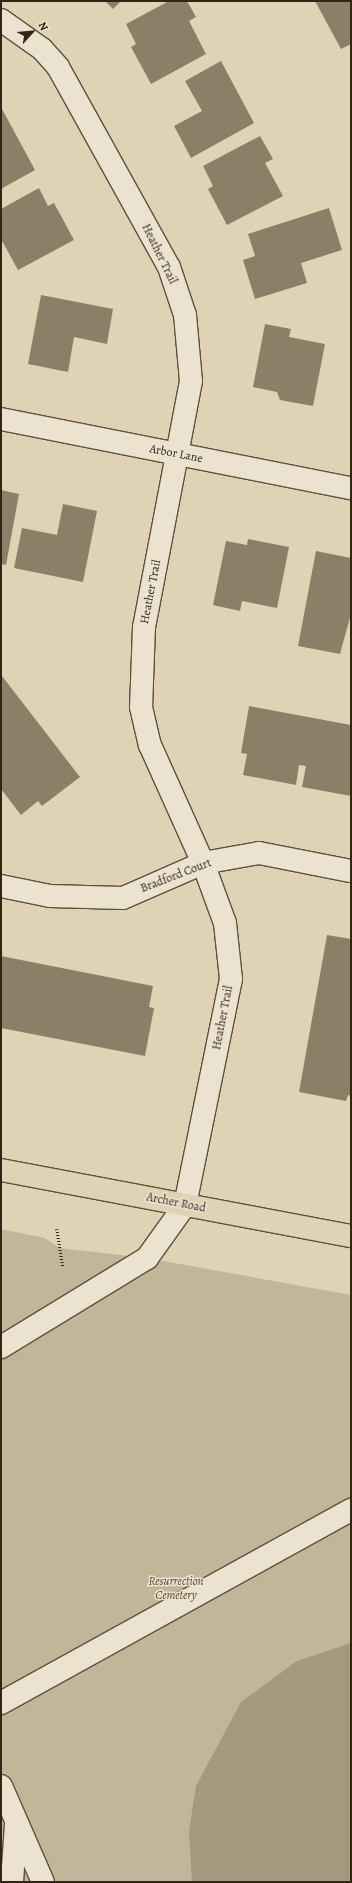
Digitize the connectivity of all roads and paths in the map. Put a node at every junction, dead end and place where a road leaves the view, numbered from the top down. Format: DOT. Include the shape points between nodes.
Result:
graph roads {
  1 [pos="1,20"];
  2 [pos="1,419"];
  3 [pos="178,454"];
  4 [pos="351,488"];
  5 [pos="203,863"];
  6 [pos="351,871"];
  7 [pos="1,886"];
  8 [pos="1,1170"];
  9 [pos="185,1205"];
  10 [pos="56,1229"];
  11 [pos="351,1236"];
  12 [pos="63,1268"];
  13 [pos="1,1347"];
  14 [pos="351,1510"];
  15 [pos="1,1703"];
  16 [pos="1,1786"];
  17 [pos="17,1824"];
  18 [pos="12,1882"];
  19 [pos="42,1882"];
  1 -- 3 [label="street, Heather Trail" via="42,49 58,67 169,267 185,315 192,363"];
  2 -- 3 [label="street, Arbor Lane"];
  3 -- 4 [label="street, Arbor Lane"];
  3 -- 5 [label="street, Heather Trail" via="144,627 141,707 158,763"];
  5 -- 6 [label="street, Bradford Court" via="259,852"];
  5 -- 7 [label="street, Bradford Court" via="123,898 50,896"];
  5 -- 9 [label="street, Heather Trail" via="225,923 231,979"];
  8 -- 9 [label="main road, Archer Road"];
  9 -- 11 [label="main road, Archer Road"];
  9 -- 13 [label="street" via="147,1258"];
  10 -- 12 [label="path"];
  14 -- 15 [label="street"];
  16 -- 17 [label="street"];
  17 -- 18 [label="street"];
  17 -- 19 [label="street"];
}
